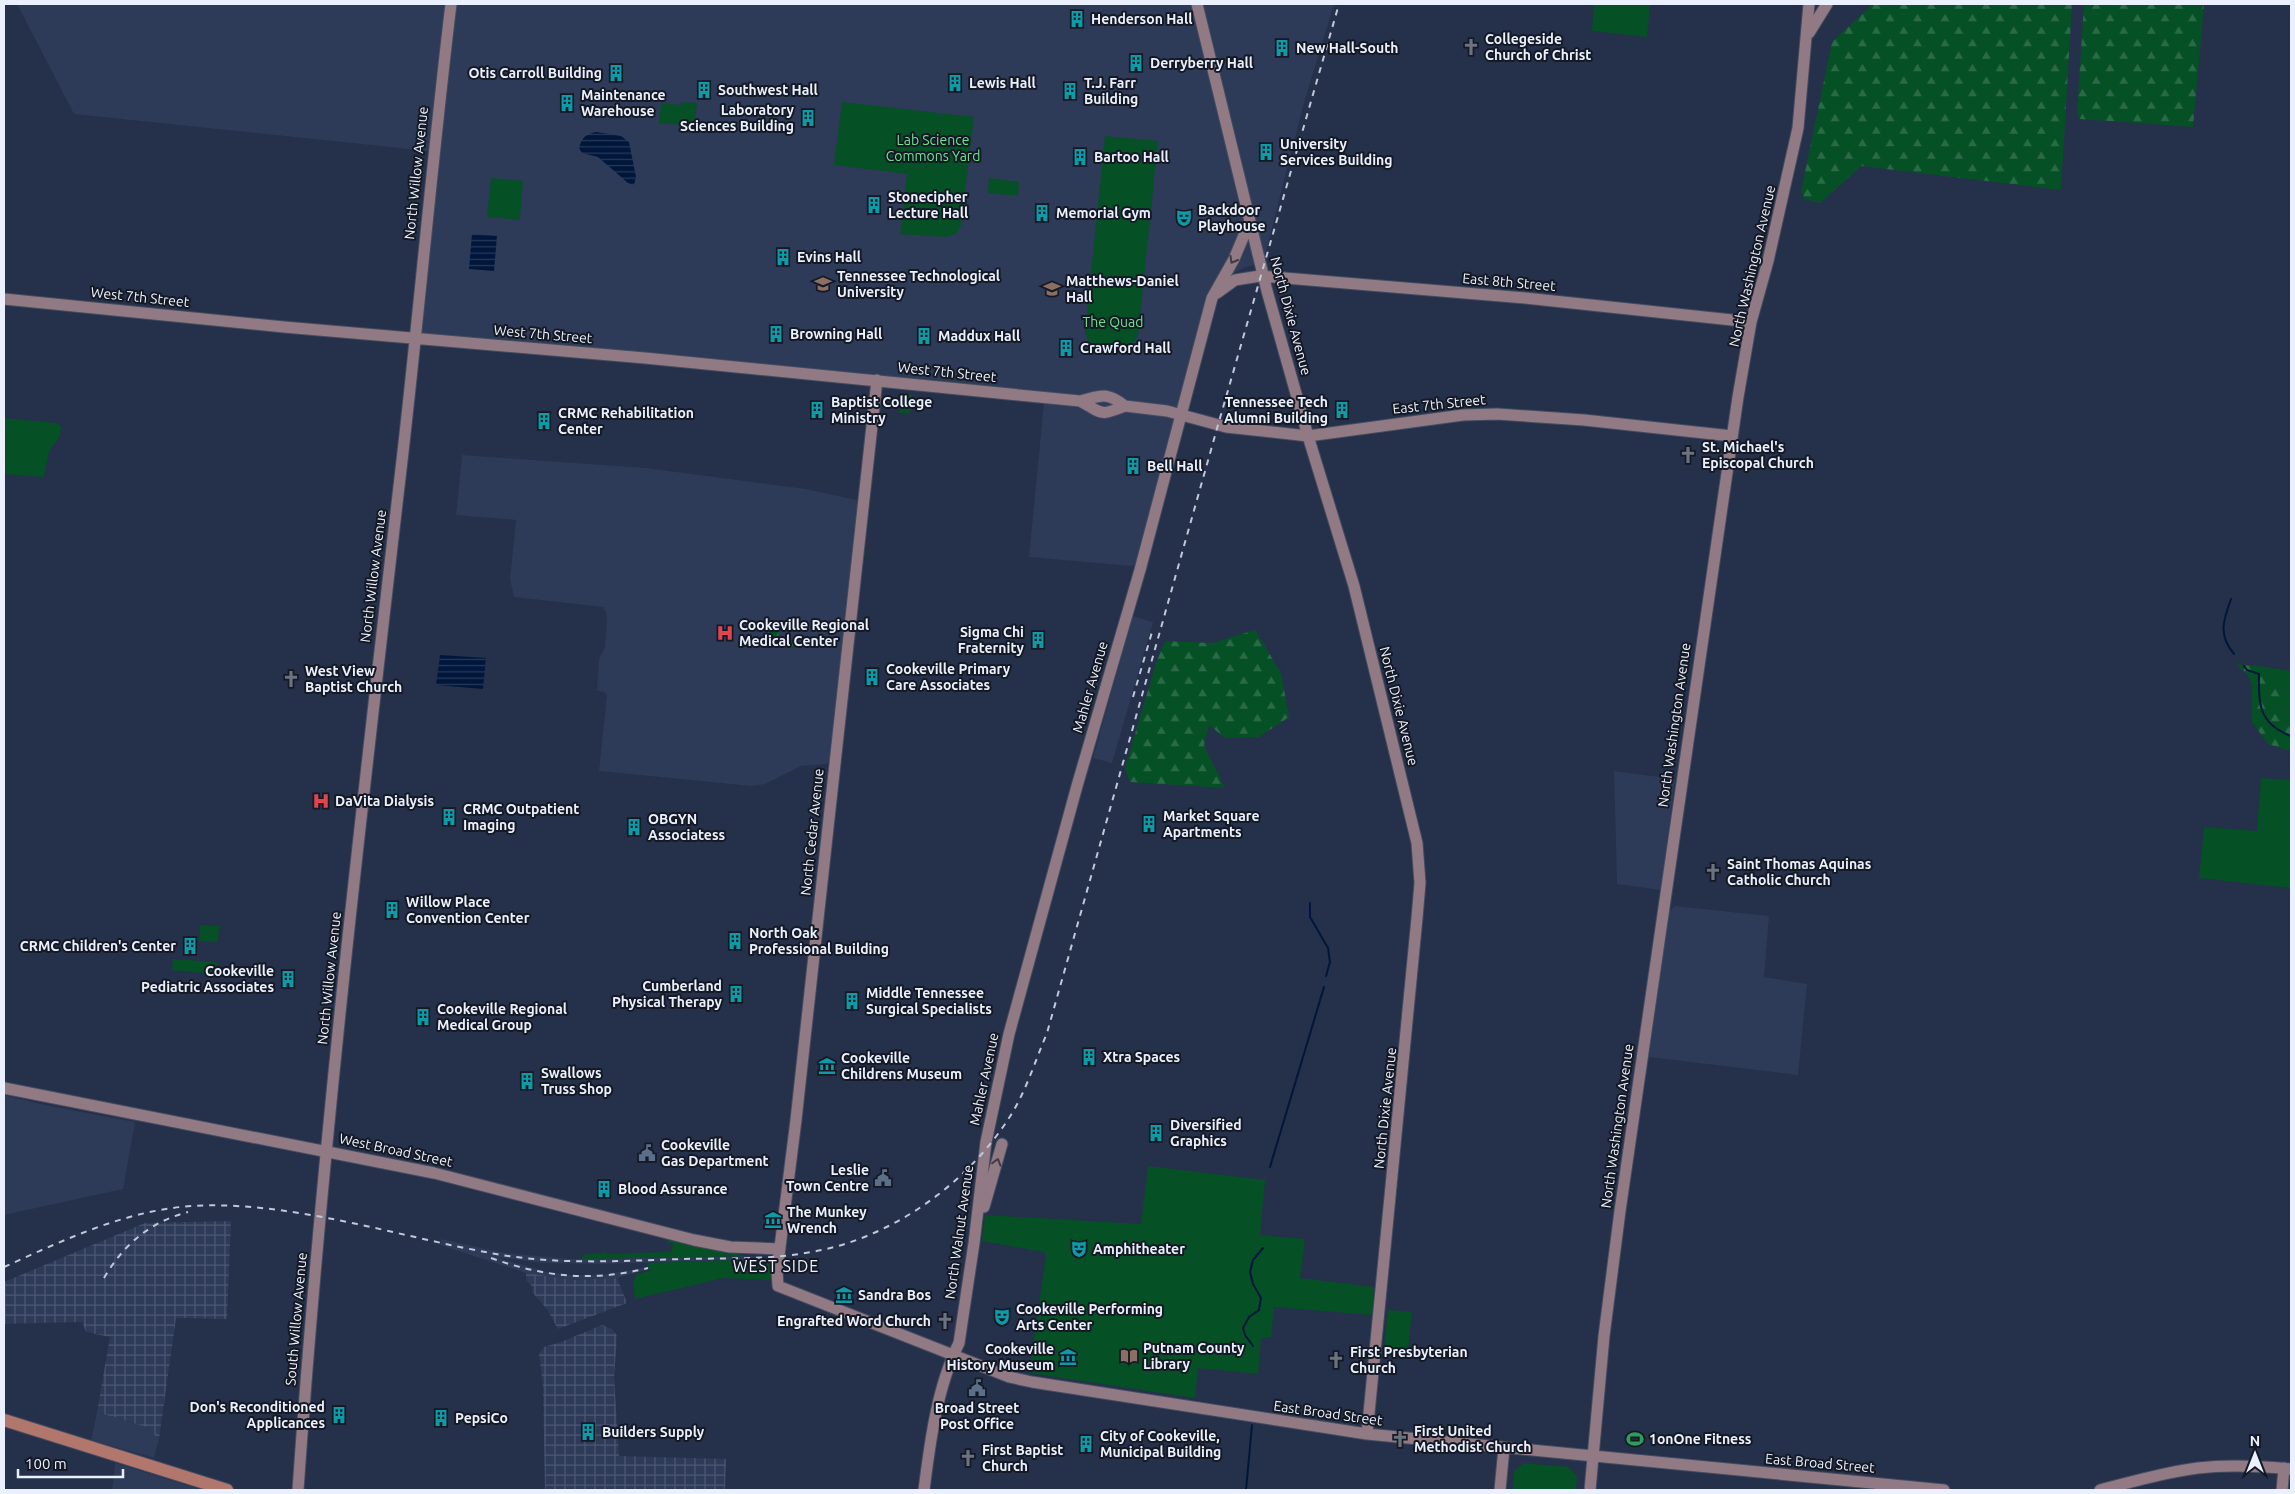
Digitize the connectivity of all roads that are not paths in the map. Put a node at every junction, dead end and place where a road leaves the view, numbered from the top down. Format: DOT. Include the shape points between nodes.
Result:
graph roads {
  1 [pos="451,4"];
  2 [pos="1197,4"];
  3 [pos="1809,4"];
  4 [pos="1827,4"];
  5 [pos="1807,37"];
  6 [pos="1250,221"];
  7 [pos="1258,254"];
  8 [pos="1264,277"];
  9 [pos="1235,280"];
  10 [pos="1212,298"];
  11 [pos="4,299"];
  12 [pos="1751,322"];
  13 [pos="415,337"];
  14 [pos="877,380"];
  15 [pos="1080,401"];
  16 [pos="1125,406"];
  17 [pos="1181,415"];
  18 [pos="1308,436"];
  19 [pos="1732,436"];
  20 [pos="4,1088"];
  21 [pos="986,1142"];
  22 [pos="1002,1144"];
  23 [pos="326,1151"];
  24 [pos="974,1243"];
  25 [pos="757,1249"];
  26 [pos="780,1249"];
  27 [pos="778,1271"];
  28 [pos="953,1355"];
  29 [pos="4,1420"];
  30 [pos="1367,1434"];
  31 [pos="1504,1448"];
  32 [pos="1593,1456"];
  33 [pos="2288,1468"];
  34 [pos="227,1490"];
  35 [pos="298,1490"];
  36 [pos="924,1490"];
  37 [pos="1500,1490"];
  38 [pos="1590,1490"];
  39 [pos="1944,1490"];
  40 [pos="2100,1490"];
  41 [pos="2282,1490"];
  1 -- 13 [label="street, North Willow Avenue"];
  2 -- 6 [label="street, North Dixie Avenue"];
  3 -- 5 [label="street, North Washington Avenue"];
  4 -- 5 [label="street"];
  5 -- 12 [label="street, North Washington Avenue" via="1791,165"];
  6 -- 7 [label="street, North Dixie Avenue"];
  6 -- 10 [label="street, Mahler Avenue, one-way"];
  7 -- 8 [label="street, North Dixie Avenue"];
  7 -- 9 [label="street" via="1256,270"];
  8 -- 9 [label="street"];
  8 -- 12 [label="street, East 8th Street" via="1525,298"];
  8 -- 18 [label="street, North Dixie Avenue"];
  9 -- 10 [label="street"];
  10 -- 17 [label="street, Mahler Avenue"];
  11 -- 13 [label="street, West 7th Street"];
  12 -- 19 [label="street, North Washington Avenue"];
  13 -- 14 [label="street, West 7th Street"];
  13 -- 23 [label="street, North Willow Avenue"];
  14 -- 15 [label="street, West 7th Street"];
  14 -- 26 [label="street, North Cedar Avenue"];
  15 -- 16 [label="street, West 7th Street" via="1107,395"];
  15 -- 16 [label="street, West 7th Street" via="1099,413"];
  16 -- 17 [label="street, West 7th Street"];
  17 -- 18 [label="street, East 7th Street" via="1226,427"];
  17 -- 21 [label="street, Mahler Avenue" via="1026,967"];
  18 -- 19 [label="street, East 7th Street" via="1462,415 1497,414"];
  18 -- 30 [label="street, North Dixie Avenue" via="1354,586 1419,859 1411,989"];
  19 -- 32 [label="street, North Washington Avenue" via="1619,1221"];
  20 -- 23 [label="street, West Broad Street"];
  21 -- 24 [label="street, North Walnut Avenue"];
  24 -- 22 [label="street, one-way"];
  23 -- 25 [label="street, West Broad Street" via="464,1180 685,1238"];
  23 -- 35 [label="street, South Willow Avenue"];
  24 -- 28 [label="street, North Walnut Avenue" via="959,1343"];
  25 -- 26 [label="street, West Broad Street"];
  25 -- 27 [label="street" via="771,1256"];
  26 -- 27 [label="street, North Cedar Avenue"];
  27 -- 28 [label="street, North Cedar Avenue" via="778,1286"];
  28 -- 30 [label="street, East Broad Street" via="1032,1382"];
  28 -- 36 [label="street, North Walnut Avenue" via="938,1410"];
  29 -- 34 [label="main road"];
  30 -- 31 [label="street, East Broad Street"];
  31 -- 32 [label="street, East Broad Street"];
  31 -- 37 [label="street"];
  32 -- 38 [label="street, North Washington Avenue"];
  32 -- 39 [label="street, East Broad Street"];
  33 -- 40 [label="street" via="2198,1468"];
  33 -- 41 [label="street"];
}
